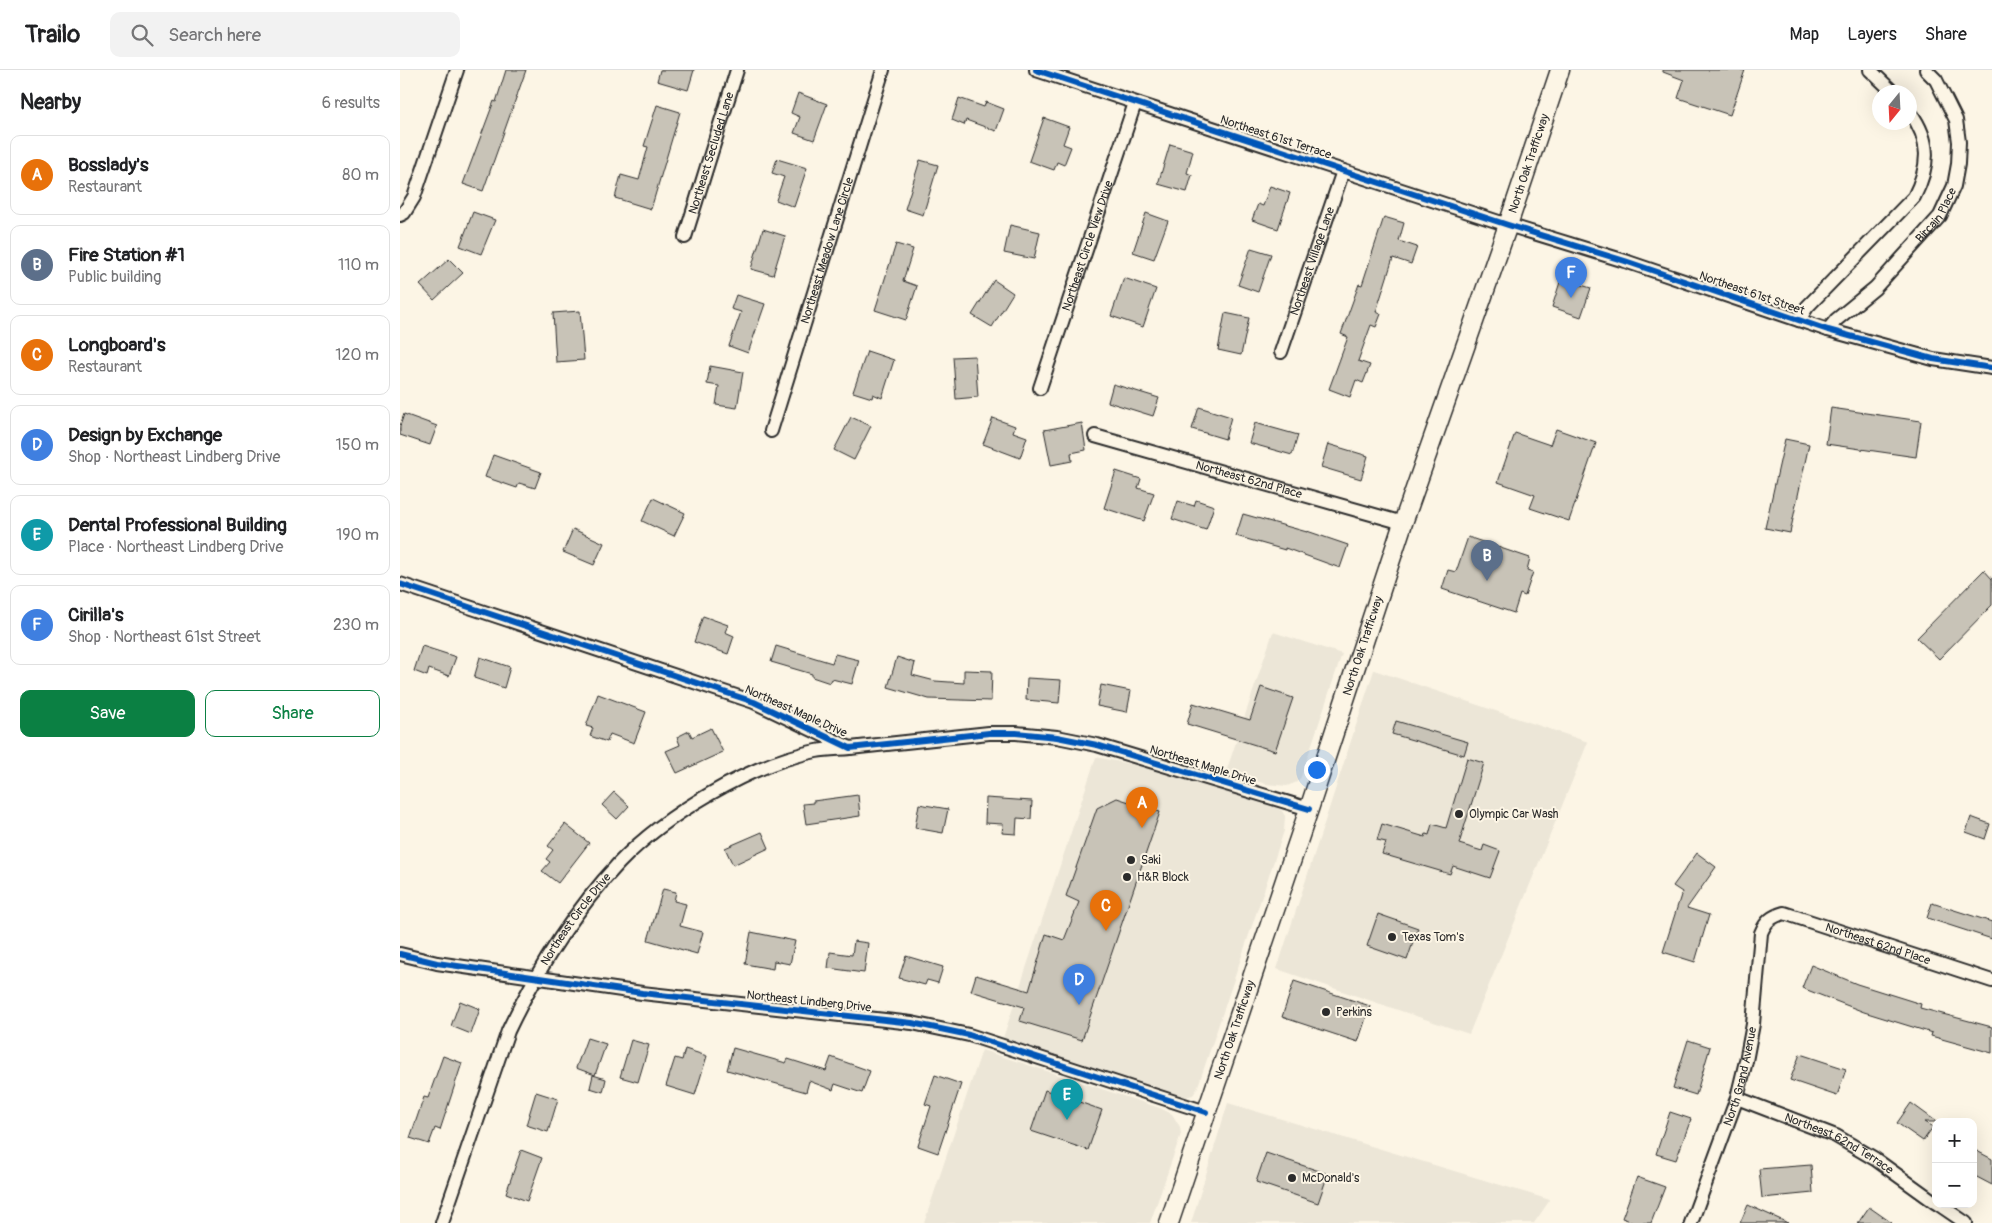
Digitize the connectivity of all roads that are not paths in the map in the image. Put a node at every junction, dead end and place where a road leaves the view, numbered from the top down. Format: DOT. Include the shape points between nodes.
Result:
graph roads {
  1 [pos="457,70"];
  2 [pos="737,70"];
  3 [pos="883,70"];
  4 [pos="1036,70"];
  5 [pos="1560,70"];
  6 [pos="1870,70"];
  7 [pos="1926,70"];
  8 [pos="1885,85"];
  9 [pos="1135,103"];
  10 [pos="1917,123"];
  11 [pos="1343,171"];
  12 [pos="402,214"];
  13 [pos="1508,225"];
  14 [pos="686,237"];
  15 [pos="1799,320"];
  16 [pos="1828,330"];
  17 [pos="1281,352"];
  18 [pos="1992,368"];
  19 [pos="1040,388"];
  20 [pos="771,432"];
  21 [pos="1095,436"];
  22 [pos="1403,523"];
  23 [pos="400,584"];
  24 [pos="850,748"];
  25 [pos="1309,809"];
  26 [pos="1765,923"];
  27 [pos="400,954"];
  28 [pos="536,978"];
  29 [pos="1992,981"];
  30 [pos="1737,1098"];
  31 [pos="1206,1112"];
  32 [pos="1932,1199"];
  33 [pos="1944,1208"];
  34 [pos="442,1223"];
  35 [pos="1169,1223"];
  36 [pos="1691,1223"];
  37 [pos="1966,1223"];
  1 -- 12 [label="street" via="414,197"];
  2 -- 14 [label="street, Northeast Secluded Lane"];
  3 -- 20 [label="street, Northeast Meadow Lane Circle"];
  4 -- 9 [label="street, Northeast 61st Terrace"];
  5 -- 13 [label="main road, North Oak Trafficway"];
  6 -- 8 [label="street"];
  7 -- 16 [label="street, Bircain Place" via="1940,87 1956,120 1960,142 1954,186 1940,216 1875,288"];
  9 -- 11 [label="street, Northeast 61st Terrace"];
  9 -- 19 [label="street, Northeast Circle View Drive"];
  10 -- 15 [label="street, Bircain Place" via="1926,147 1926,160 1923,180 1914,197 1807,307"];
  11 -- 13 [label="street, Northeast 61st Terrace"];
  11 -- 17 [label="street, Northeast Village Lane"];
  13 -- 15 [label="street, Northeast 61st Street"];
  13 -- 22 [label="main road, North Oak Trafficway"];
  15 -- 16 [label="street, Northeast 61st Street"];
  16 -- 18 [label="street, Northeast 61st Street" via="1932,359"];
  21 -- 22 [label="street, Northeast 62nd Place"];
  22 -- 25 [label="main road, North Oak Trafficway"];
  23 -- 24 [label="street, Northeast Maple Drive" via="754,702"];
  24 -- 25 [label="street, Northeast Maple Drive" via="989,733 1057,737 1097,745"];
  24 -- 28 [label="street, Northeast Circle Drive" via="816,751 758,771 690,806 653,833 620,862 590,897"];
  25 -- 31 [label="main road, North Oak Trafficway"];
  26 -- 29 [label="street, Northeast 62nd Place" via="1784,913"];
  26 -- 30 [label="street, North Grand Avenue" via="1761,933 1753,1024"];
  27 -- 28 [label="street, Northeast Lindberg Drive"];
  28 -- 31 [label="street, Northeast Lindberg Drive" via="642,994 940,1028"];
  28 -- 34 [label="street, Northeast Circle Drive" via="508,1031"];
  30 -- 32 [label="street, Northeast 62nd Terrace" via="1836,1136"];
  30 -- 36 [label="street, North Grand Avenue"];
  31 -- 35 [label="main road, North Oak Trafficway"];
  33 -- 37 [label="street, Northeast 62nd Terrace"];
}
